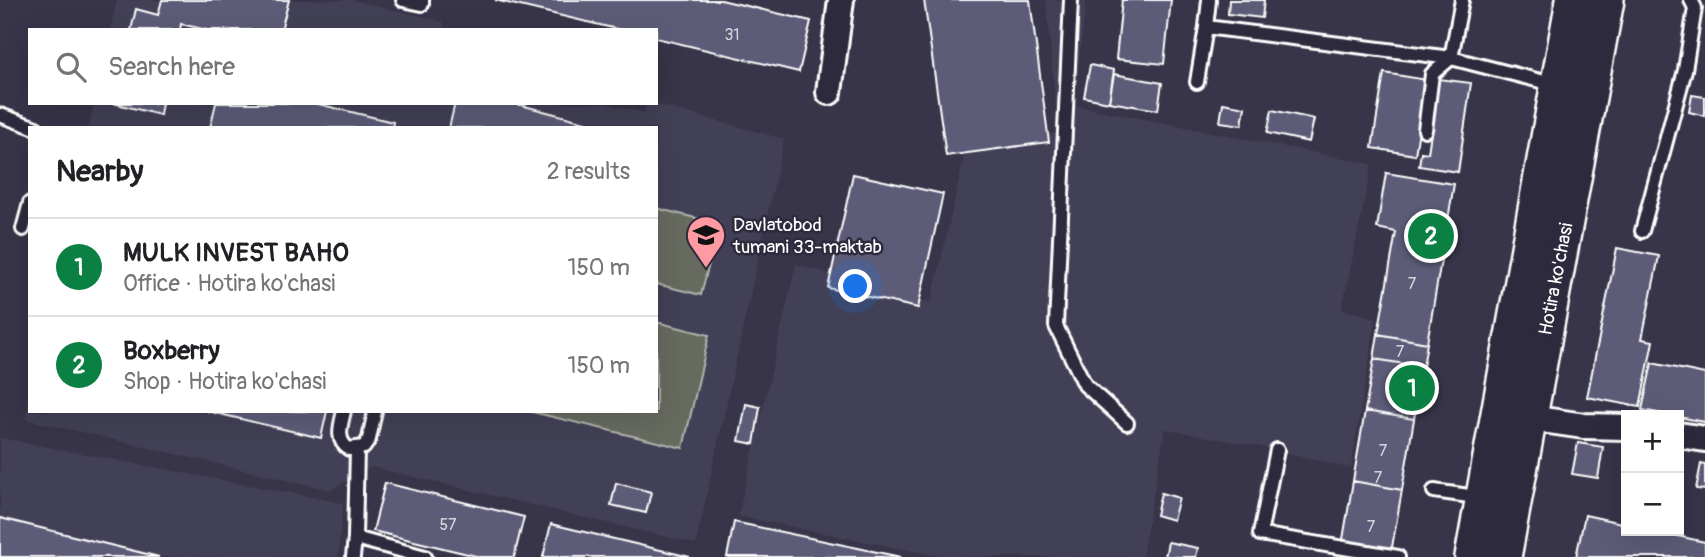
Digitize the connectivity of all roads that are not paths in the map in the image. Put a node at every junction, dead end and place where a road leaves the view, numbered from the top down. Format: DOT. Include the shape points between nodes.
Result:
graph roads {
  1 [pos="403,0"];
  2 [pos="422,0"];
  3 [pos="841,0"];
  4 [pos="1071,0"];
  5 [pos="1209,0"];
  6 [pos="1462,0"];
  7 [pos="1574,0"];
  8 [pos="1606,0"];
  9 [pos="1691,0"];
  10 [pos="1206,27"];
  11 [pos="1451,58"];
  12 [pos="1197,82"];
  13 [pos="1559,86"];
  14 [pos="829,92"];
  15 [pos="0,115"];
  16 [pos="30,126"];
  17 [pos="1425,130"];
  18 [pos="28,210"];
  19 [pos="23,229"];
  20 [pos="1642,231"];
  21 [pos="344,413"];
  22 [pos="375,413"];
  23 [pos="1529,418"];
  24 [pos="1127,423"];
  25 [pos="1621,427"];
  26 [pos="1684,436"];
  27 [pos="1705,439"];
  28 [pos="357,449"];
  29 [pos="1277,450"];
  30 [pos="1497,480"];
  31 [pos="1434,491"];
  32 [pos="355,538"];
  33 [pos="353,557"];
  34 [pos="425,557"];
  35 [pos="1398,557"];
  36 [pos="1473,557"];
  37 [pos="1503,557"];
  1 -- 2 [label="lane" via="422,4"];
  3 -- 14 [label="street"];
  4 -- 24 [label="lane" via="1056,326 1084,385"];
  5 -- 10 [label="lane"];
  6 -- 11 [label="lane"];
  7 -- 13 [label="main road, Hotira ko'chasi"];
  8 -- 23 [label="main road, Hotira ko'chasi"];
  9 -- 20 [label="lane" via="1695,8 1685,70"];
  10 -- 11 [label="lane"];
  10 -- 12 [label="lane"];
  11 -- 13 [label="lane"];
  11 -- 17 [label="lane" via="1432,74"];
  13 -- 30 [label="main road, Hotira ko'chasi"];
  15 -- 16 [label="lane"];
  18 -- 19 [label="lane"];
  21 -- 28 [label="lane" via="343,446"];
  22 -- 28 [label="lane" via="369,439"];
  23 -- 25 [label="street"];
  23 -- 30 [label="main road, Hotira ko'chasi"];
  26 -- 27 [label="street"];
  28 -- 32 [label="lane"];
  29 -- 35 [label="lane" via="1260,534"];
  30 -- 31 [label="lane"];
  30 -- 36 [label="main road, Hotira ko'chasi"];
  30 -- 37 [label="main road, Hotira ko'chasi"];
  32 -- 33 [label="lane"];
  32 -- 34 [label="lane"];
}
